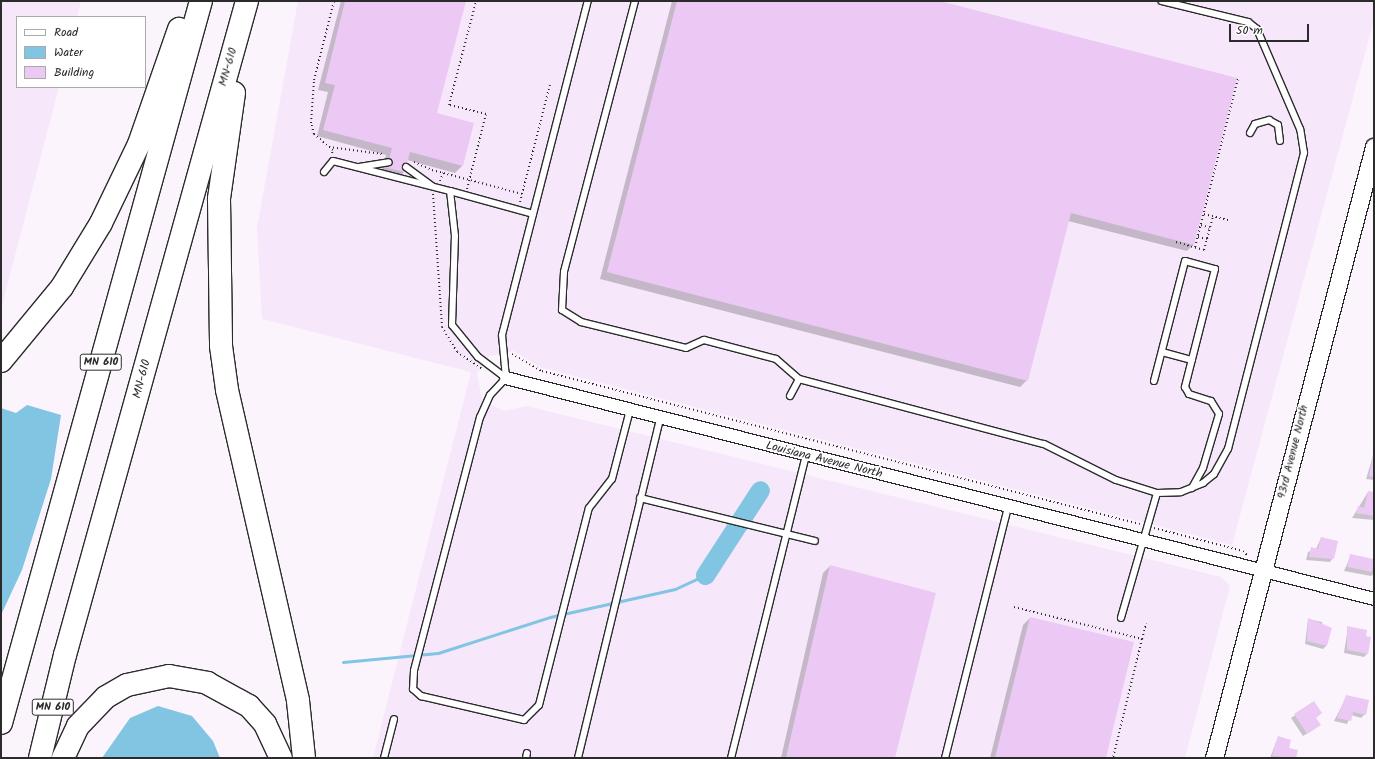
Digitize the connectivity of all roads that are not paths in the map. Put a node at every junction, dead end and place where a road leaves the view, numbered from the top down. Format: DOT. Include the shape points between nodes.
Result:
graph roads {
  1 [pos="189,1"];
  2 [pos="201,1"];
  3 [pos="247,1"];
  4 [pos="255,1"];
  5 [pos="588,1"];
  6 [pos="635,1"];
  7 [pos="1162,1"];
  8 [pos="1250,133"];
  9 [pos="1280,141"];
  10 [pos="1374,147"];
  11 [pos="389,159"];
  12 [pos="407,164"];
  13 [pos="358,167"];
  14 [pos="324,172"];
  15 [pos="435,187"];
  16 [pos="450,191"];
  17 [pos="533,214"];
  18 [pos="220,280"];
  19 [pos="1162,352"];
  20 [pos="1192,360"];
  21 [pos="1,361"];
  22 [pos="506,378"];
  23 [pos="799,379"];
  24 [pos="1154,381"];
  25 [pos="790,396"];
  26 [pos="630,410"];
  27 [pos="660,418"];
  28 [pos="806,456"];
  29 [pos="1192,488"];
  30 [pos="1157,493"];
  31 [pos="640,498"];
  32 [pos="1008,507"];
  33 [pos="787,534"];
  34 [pos="815,541"];
  35 [pos="1143,542"];
  36 [pos="1262,572"];
  37 [pos="1374,599"];
  38 [pos="1121,618"];
  39 [pos="394,719"];
  40 [pos="1,723"];
  41 [pos="40,758"];
  42 [pos="63,758"];
  43 [pos="281,758"];
  44 [pos="304,758"];
  45 [pos="318,758"];
  46 [pos="384,758"];
  47 [pos="578,758"];
  48 [pos="731,758"];
  49 [pos="945,758"];
  50 [pos="1214,758"];
  1 -- 21 [label="highway" via="139,144 115,197 62,287"];
  2 -- 40 [label="highway, MN 610"];
  3 -- 41 [label="highway, MN-610 / MN 610" via="65,655"];
  4 -- 18 [label="highway" via="222,166 218,222"];
  5 -- 17 [label="lane"];
  6 -- 23 [label="lane" via="564,272 562,310 580,322 686,348 704,340 776,359"];
  7 -- 29 [label="lane" via="1248,22 1257,29 1304,140 1304,153 1228,449 1214,474"];
  8 -- 9 [label="lane" via="1255,124 1269,120 1278,125"];
  10 -- 36 [label="street, 93rd Avenue North"];
  11 -- 13 [label="lane"];
  12 -- 15 [label="lane"];
  13 -- 14 [label="lane" via="329,162"];
  13 -- 15 [label="lane"];
  15 -- 16 [label="lane"];
  16 -- 17 [label="lane"];
  16 -- 22 [label="lane" via="455,236 452,325 460,339"];
  17 -- 22 [label="lane" via="502,334"];
  18 -- 44 [label="highway" via="219,325 227,390 298,701"];
  18 -- 45 [label="highway" via="236,370 313,709"];
  19 -- 20 [label="lane"];
  19 -- 20 [label="lane" via="1185,261 1215,269"];
  19 -- 24 [label="lane"];
  20 -- 29 [label="lane" via="1186,392 1211,401 1219,414 1203,468"];
  22 -- 26 [label="street, Louisiana Avenue North"];
  22 -- 26 [label="lane" via="490,395 478,424 414,671 413,688 421,696 524,720 539,704 589,508 612,479"];
  23 -- 25 [label="lane"];
  23 -- 30 [label="lane" via="1044,444 1116,480"];
  26 -- 27 [label="street, Louisiana Avenue North"];
  27 -- 28 [label="street, Louisiana Avenue North"];
  27 -- 31 [label="lane"];
  28 -- 32 [label="street, Louisiana Avenue North"];
  28 -- 33 [label="lane"];
  29 -- 30 [label="lane"];
  30 -- 35 [label="lane"];
  31 -- 33 [label="lane"];
  31 -- 47 [label="lane"];
  32 -- 35 [label="street, Louisiana Avenue North"];
  32 -- 49 [label="lane"];
  33 -- 34 [label="lane"];
  33 -- 48 [label="lane"];
  35 -- 36 [label="street, Louisiana Avenue North"];
  35 -- 38 [label="lane"];
  36 -- 37 [label="street"];
  36 -- 50 [label="street, 93rd Avenue North"];
  39 -- 46 [label="lane"];
  42 -- 43 [label="highway" via="78,726 101,701 127,685 169,676 207,682 248,706 265,724"];
}
